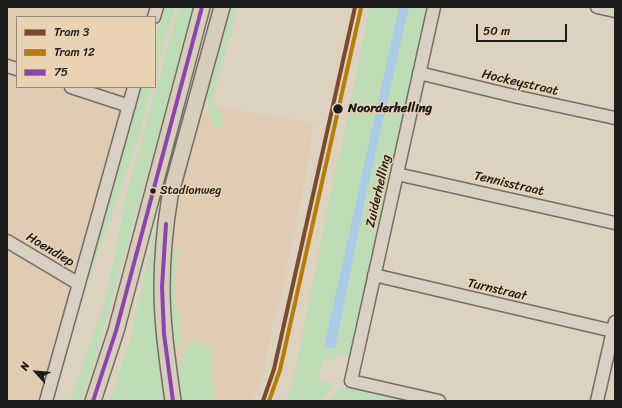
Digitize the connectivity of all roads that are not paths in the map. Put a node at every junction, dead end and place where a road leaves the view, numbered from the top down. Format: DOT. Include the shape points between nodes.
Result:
graph roads {
  1 [pos="202,7"];
  2 [pos="222,7"];
  3 [pos="434,7"];
  4 [pos="597,7"];
  5 [pos="615,11"];
  6 [pos="419,73"];
  7 [pos="74,88"];
  8 [pos="134,88"];
  9 [pos="129,106"];
  10 [pos="615,118"];
  11 [pos="397,174"];
  12 [pos="615,223"];
  13 [pos="7,240"];
  14 [pos="374,275"];
  15 [pos="79,284"];
  16 [pos="614,327"];
  17 [pos="46,401"];
  18 [pos="93,401"];
  19 [pos="174,401"];
  20 [pos="440,401"];
  21 [pos="597,401"];
  1 -- 18 [label="main road" via="116,331"];
  2 -- 19 [label="main road" via="174,181 166,221 162,288 164,334"];
  3 -- 6 [label="street, Zuiderhelling"];
  4 -- 5 [label="street"];
  6 -- 10 [label="street, Hockeystraat"];
  6 -- 11 [label="street, Zuiderhelling"];
  7 -- 9 [label="street"];
  8 -- 9 [label="street"];
  9 -- 15 [label="street"];
  11 -- 12 [label="street, Tennisstraat"];
  11 -- 14 [label="street, Zuiderhelling"];
  13 -- 15 [label="street, Hoendiep"];
  14 -- 16 [label="street, Turnstraat"];
  14 -- 20 [label="street, Zuiderhelling" via="351,381"];
  15 -- 17 [label="street"];
  16 -- 21 [label="street"];
}
